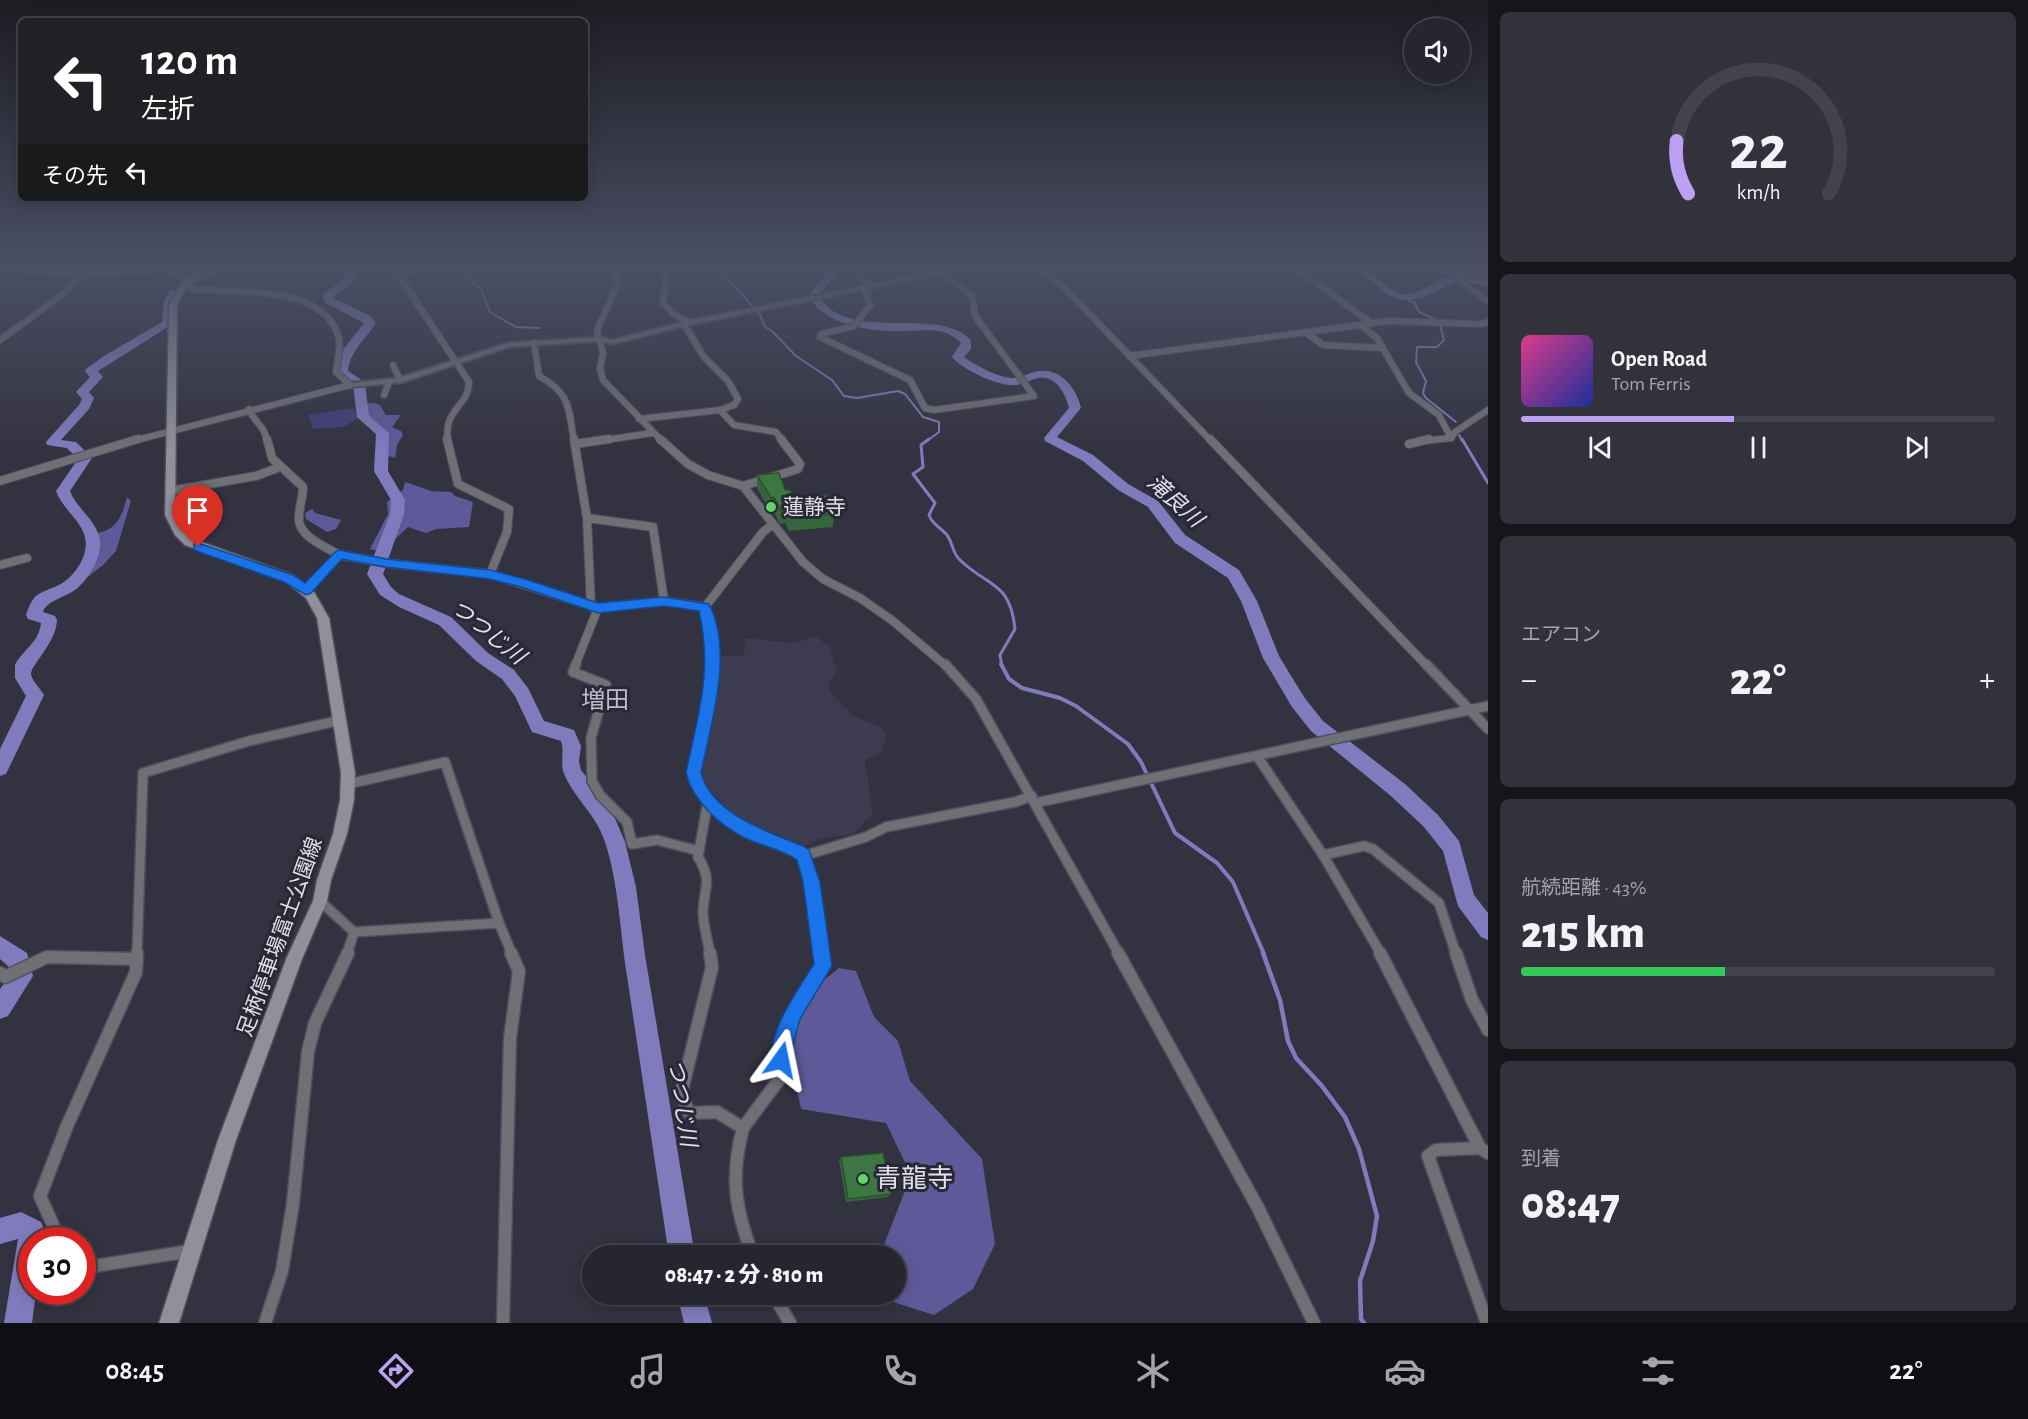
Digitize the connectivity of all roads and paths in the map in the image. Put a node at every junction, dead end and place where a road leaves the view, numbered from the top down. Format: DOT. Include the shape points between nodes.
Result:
graph roads {
  1 [pos="18,327"];
  2 [pos="173,327"];
  3 [pos="333,327"];
  4 [pos="431,327"];
  5 [pos="598,327"];
  6 [pos="672,327"];
  7 [pos="689,327"];
  8 [pos="851,327"];
  9 [pos="983,327"];
  10 [pos="1101,327"];
  11 [pos="1346,327"];
  12 [pos="1362,327"];
  13 [pos="1305,332"];
  14 [pos="600,339"];
  15 [pos="0,340"];
  16 [pos="534,343"];
  17 [pos="1383,348"];
  18 [pos="1129,356"];
  19 [pos="455,363"];
  20 [pos="393,365"];
  21 [pos="400,380"];
  22 [pos="389,382"];
  23 [pos="356,385"];
  24 [pos="384,395"];
  25 [pos="249,409"];
  26 [pos="720,410"];
  27 [pos="1488,410"];
  28 [pos="639,419"];
  29 [pos="172,429"];
  30 [pos="653,433"];
  31 [pos="1451,438"];
  32 [pos="575,444"];
  33 [pos="1409,444"];
  34 [pos="280,467"];
  35 [pos="0,481"];
  36 [pos="743,486"];
  37 [pos="170,491"];
  38 [pos="587,518"];
  39 [pos="773,524"];
  40 [pos="339,555"];
  41 [pos="27,558"];
  42 [pos="0,565"];
  43 [pos="490,574"];
  44 [pos="306,590"];
  45 [pos="664,601"];
  46 [pos="595,607"];
  47 [pos="705,607"];
  48 [pos="1488,706"];
  49 [pos="1469,710"];
  50 [pos="341,720"];
  51 [pos="1488,729"];
  52 [pos="1257,756"];
  53 [pos="348,784"];
  54 [pos="708,800"];
  55 [pos="1034,800"];
  56 [pos="699,851"];
  57 [pos="1323,855"];
  58 [pos="803,856"];
  59 [pos="320,901"];
  60 [pos="499,923"];
  61 [pos="354,932"];
  62 [pos="137,958"];
  63 [pos="6,974"];
  64 [pos="1488,1030"];
  65 [pos="742,1128"];
  66 [pos="1484,1150"];
  67 [pos="54,1227"];
  68 [pos="749,1245"];
  69 [pos="190,1251"];
  70 [pos="96,1267"];
  71 [pos="779,1305"];
  72 [pos="169,1323"];
  73 [pos="265,1323"];
  74 [pos="503,1323"];
  75 [pos="790,1323"];
  76 [pos="1314,1323"];
  77 [pos="1487,1323"];
  1 -- 15 [label="street"];
  2 -- 29 [label="main road, 足柄停車場富士公園線"];
  3 -- 23 [label="street" via="339,338 336,372"];
  4 -- 19 [label="street"];
  5 -- 14 [label="street"];
  6 -- 14 [label="street" via="613,342"];
  7 -- 26 [label="street" via="703,355 730,380 738,399 734,405"];
  8 -- 9 [label="street" via="820,337 905,376 925,408 1034,396"];
  10 -- 18 [label="street"];
  11 -- 13 [label="street"];
  12 -- 17 [label="street"];
  13 -- 17 [label="street" via="1323,345"];
  13 -- 18 [label="street"];
  14 -- 16 [label="street"];
  14 -- 28 [label="street" via="603,380"];
  16 -- 19 [label="street" via="508,345"];
  16 -- 32 [label="street" via="539,376 557,386 568,404"];
  17 -- 31 [label="street" via="1409,393 1438,415"];
  18 -- 49 [label="street"];
  19 -- 21 [label="street"];
  19 -- 43 [label="street" via="470,387 446,426 457,482 509,509 507,532"];
  20 -- 21 [label="street"];
  21 -- 22 [label="street"];
  22 -- 23 [label="street"];
  22 -- 24 [label="street"];
  23 -- 25 [label="street"];
  25 -- 29 [label="street"];
  25 -- 34 [label="street" via="252,418 262,423 270,454"];
  26 -- 28 [label="street"];
  26 -- 36 [label="street" via="734,424 776,432 800,465"];
  27 -- 31 [label="street"];
  28 -- 30 [label="street"];
  29 -- 35 [label="street"];
  29 -- 37 [label="main road, 足柄停車場富士公園線"];
  30 -- 32 [label="street"];
  30 -- 36 [label="street" via="695,469"];
  31 -- 33 [label="street"];
  32 -- 38 [label="street"];
  34 -- 37 [label="street" via="256,476"];
  34 -- 40 [label="street" via="294,475 303,487 301,527"];
  36 -- 39 [label="street"];
  37 -- 44 [label="main road, 足柄停車場富士公園線" via="170,515 185,540 289,578"];
  38 -- 45 [label="street" via="653,527"];
  38 -- 46 [label="street"];
  39 -- 47 [label="street"];
  39 -- 55 [label="street" via="816,573 893,621 963,681"];
  40 -- 43 [label="street"];
  40 -- 44 [label="street"];
  41 -- 42 [label="street"];
  43 -- 46 [label="street"];
  44 -- 50 [label="main road, 足柄停車場富士公園線" via="323,618"];
  45 -- 46 [label="street"];
  45 -- 47 [label="street"];
  46 -- 56 [label="street" via="573,672 606,685 591,738 592,781 600,795 627,822 632,844 657,840"];
  47 -- 54 [label="street" via="712,638 713,676 693,773"];
  48 -- 49 [label="street"];
  49 -- 51 [label="street"];
  49 -- 52 [label="street"];
  50 -- 53 [label="main road, 足柄停車場富士公園線"];
  50 -- 62 [label="street" via="249,741 143,773"];
  52 -- 55 [label="street"];
  52 -- 57 [label="street"];
  53 -- 59 [label="main road, 足柄停車場富士公園線" via="340,834"];
  53 -- 60 [label="street" via="445,762"];
  54 -- 56 [label="street"];
  54 -- 58 [label="street" via="749,832"];
  55 -- 58 [label="street" via="886,827"];
  55 -- 76 [label="street" via="1258,1208"];
  56 -- 65 [label="street" via="708,883 704,912 712,967 681,1094 689,1113 717,1112"];
  57 -- 64 [label="street" via="1364,846 1373,849 1439,903 1472,1000"];
  57 -- 66 [label="street" via="1371,934"];
  58 -- 65 [label="street" via="811,882 823,966 793,1014 778,1081"];
  59 -- 61 [label="street"];
  59 -- 69 [label="main road, 足柄停車場富士公園線" via="267,1032"];
  60 -- 61 [label="street"];
  60 -- 74 [label="street" via="519,971 510,1038"];
  61 -- 73 [label="street" via="310,1042 293,1203 282,1271"];
  62 -- 63 [label="street" via="46,957"];
  62 -- 67 [label="street" via="136,972 40,1196"];
  65 -- 68 [label="street" via="734,1157 735,1200"];
  66 -- 77 [label="street" via="1436,1150 1428,1156"];
  69 -- 70 [label="street"];
  69 -- 72 [label="main road, 足柄停車場富士公園線"];
  71 -- 75 [label="street"];
}
